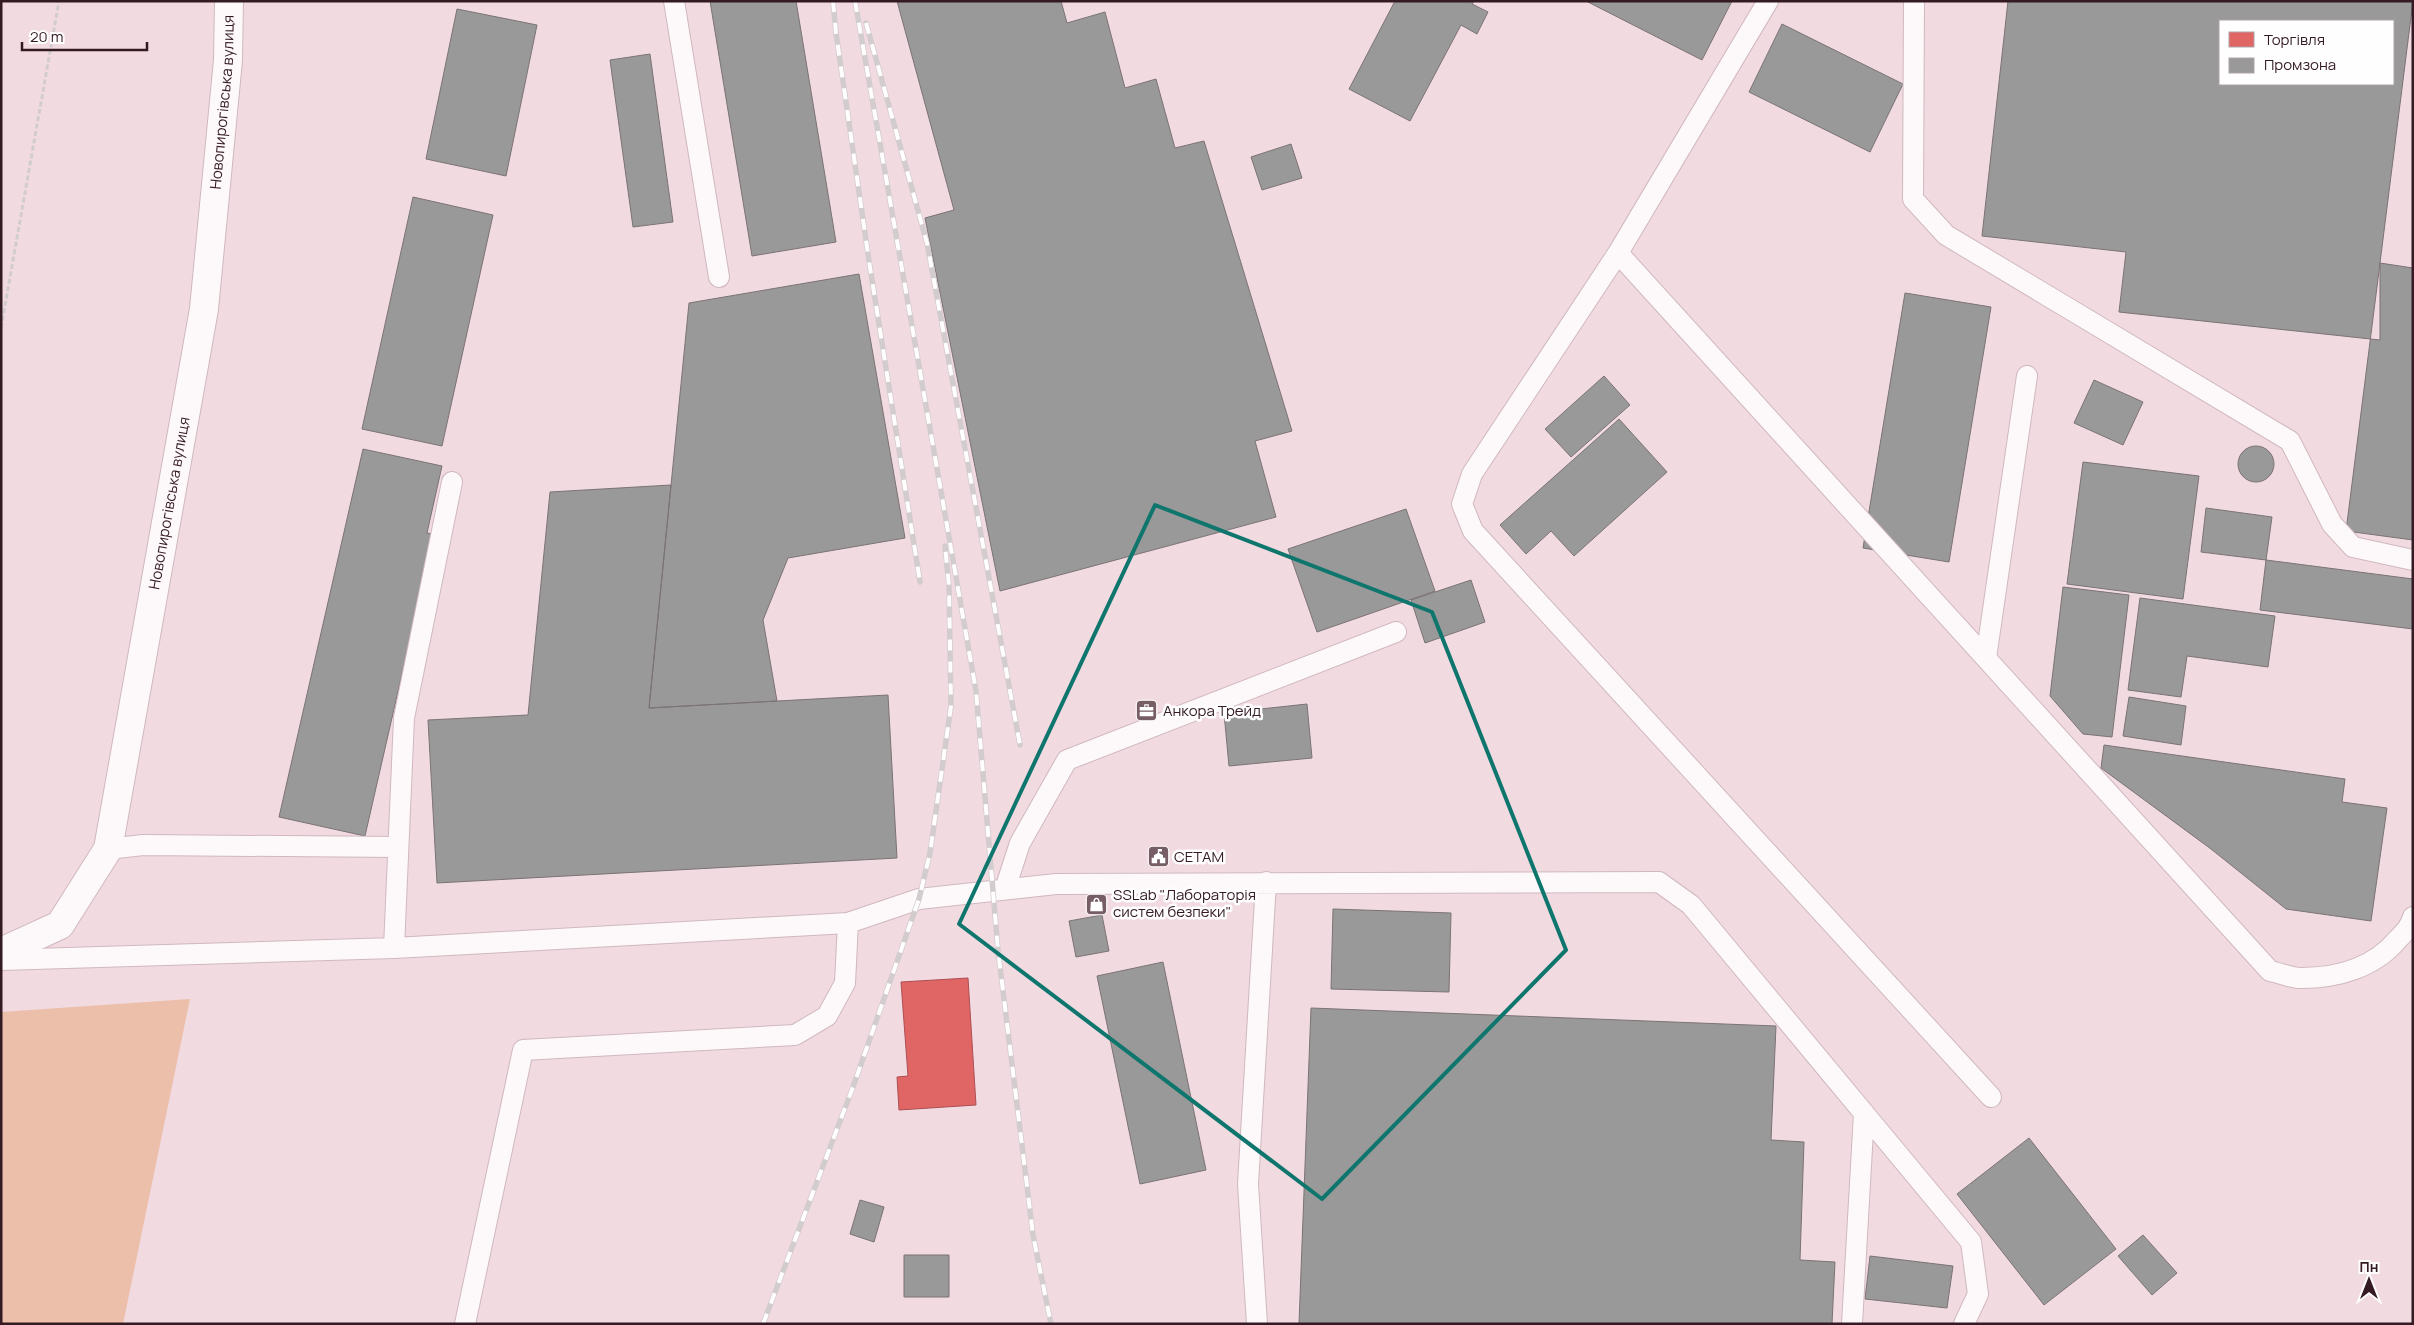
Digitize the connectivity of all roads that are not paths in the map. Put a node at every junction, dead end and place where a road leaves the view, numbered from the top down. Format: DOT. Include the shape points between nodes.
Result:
graph roads {
  1 [pos="228,1"];
  2 [pos="674,1"];
  3 [pos="1768,1"];
  4 [pos="1914,1"];
  5 [pos="1618,253"];
  6 [pos="719,277"];
  7 [pos="2027,376"];
  8 [pos="452,482"];
  9 [pos="2413,560"];
  10 [pos="1396,632"];
  11 [pos="1986,658"];
  12 [pos="398,847"];
  13 [pos="108,849"];
  14 [pos="1266,882"];
  15 [pos="1004,889"];
  16 [pos="2413,917"];
  17 [pos="848,923"];
  18 [pos="394,948"];
  19 [pos="1,952"];
  20 [pos="1,960"];
  21 [pos="1991,1097"];
  22 [pos="1864,1113"];
  23 [pos="466,1324"];
  24 [pos="1257,1324"];
  25 [pos="1852,1324"];
  26 [pos="1964,1324"];
  1 -- 13 [label="street, Новопирогівська вулиця" via="228,60 204,309"];
  2 -- 6 [label="lane"];
  3 -- 5 [label="lane"];
  4 -- 9 [label="lane" via="1913,198 1946,235 2290,441 2332,524 2353,547"];
  5 -- 11 [label="lane"];
  5 -- 21 [label="lane" via="1472,474 1462,504 1473,531"];
  7 -- 11 [label="lane"];
  8 -- 12 [label="lane" via="404,718"];
  10 -- 15 [label="lane" via="1067,760 1020,843"];
  11 -- 16 [label="lane" via="2270,971 2298,978 2332,976 2362,967 2389,951 2410,926"];
  12 -- 13 [label="lane" via="143,844"];
  12 -- 18 [label="lane"];
  13 -- 19 [label="street, Новопирогівська вулиця" via="60,925"];
  14 -- 15 [label="lane" via="1056,884"];
  14 -- 22 [label="lane" via="1659,882 1691,904"];
  14 -- 24 [label="lane" via="1248,1184"];
  15 -- 17 [label="lane" via="919,899"];
  17 -- 18 [label="lane"];
  17 -- 23 [label="lane" via="845,983 827,1016 795,1035 522,1050"];
  18 -- 20 [label="lane"];
  22 -- 25 [label="lane"];
  22 -- 26 [label="lane" via="1971,1242 1978,1294"];
}
